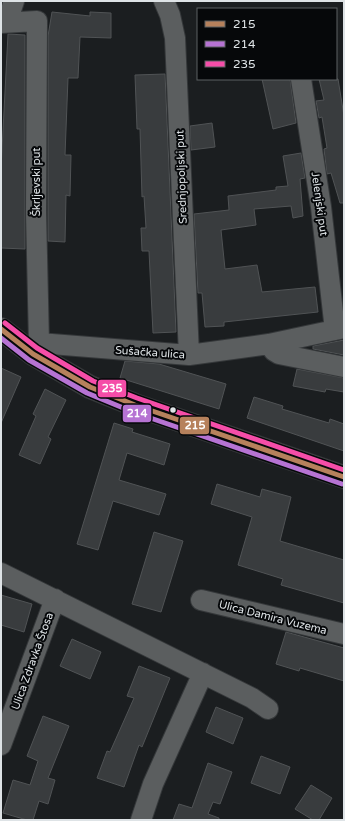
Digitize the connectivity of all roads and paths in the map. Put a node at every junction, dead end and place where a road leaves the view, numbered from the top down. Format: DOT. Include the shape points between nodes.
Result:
graph roads {
  1 [pos="14,1"];
  2 [pos="164,1"];
  3 [pos="4,22"];
  4 [pos="301,80"];
  5 [pos="1,329"];
  6 [pos="339,329"];
  7 [pos="269,344"];
  8 [pos="36,348"];
  9 [pos="189,355"];
  10 [pos="344,367"];
  11 [pos="344,477"];
  12 [pos="1,573"];
  13 [pos="55,598"];
  14 [pos="201,600"];
  15 [pos="344,634"];
  16 [pos="203,673"];
  17 [pos="268,709"];
  18 [pos="1,745"];
  19 [pos="141,820"];
  1 -- 3 [label="street"];
  2 -- 9 [label="street, Srednjopoljski put" via="175,38"];
  3 -- 8 [label="street, Škrljevski put" via="37,21"];
  4 -- 6 [label="street, Jelenjski put"];
  5 -- 8 [label="street"];
  6 -- 7 [label="street, Sušačka ulica"];
  7 -- 9 [label="street, Sušačka ulica"];
  7 -- 10 [label="street" via="279,354"];
  8 -- 9 [label="street, Sušačka ulica"];
  8 -- 11 [label="street" via="90,387"];
  12 -- 13 [label="street"];
  13 -- 16 [label="street"];
  13 -- 18 [label="street, Ulica Zdravka Štosa"];
  14 -- 15 [label="street, Ulica Damira Vuzema"];
  16 -- 17 [label="street"];
  16 -- 19 [label="street" via="152,784"];
}
